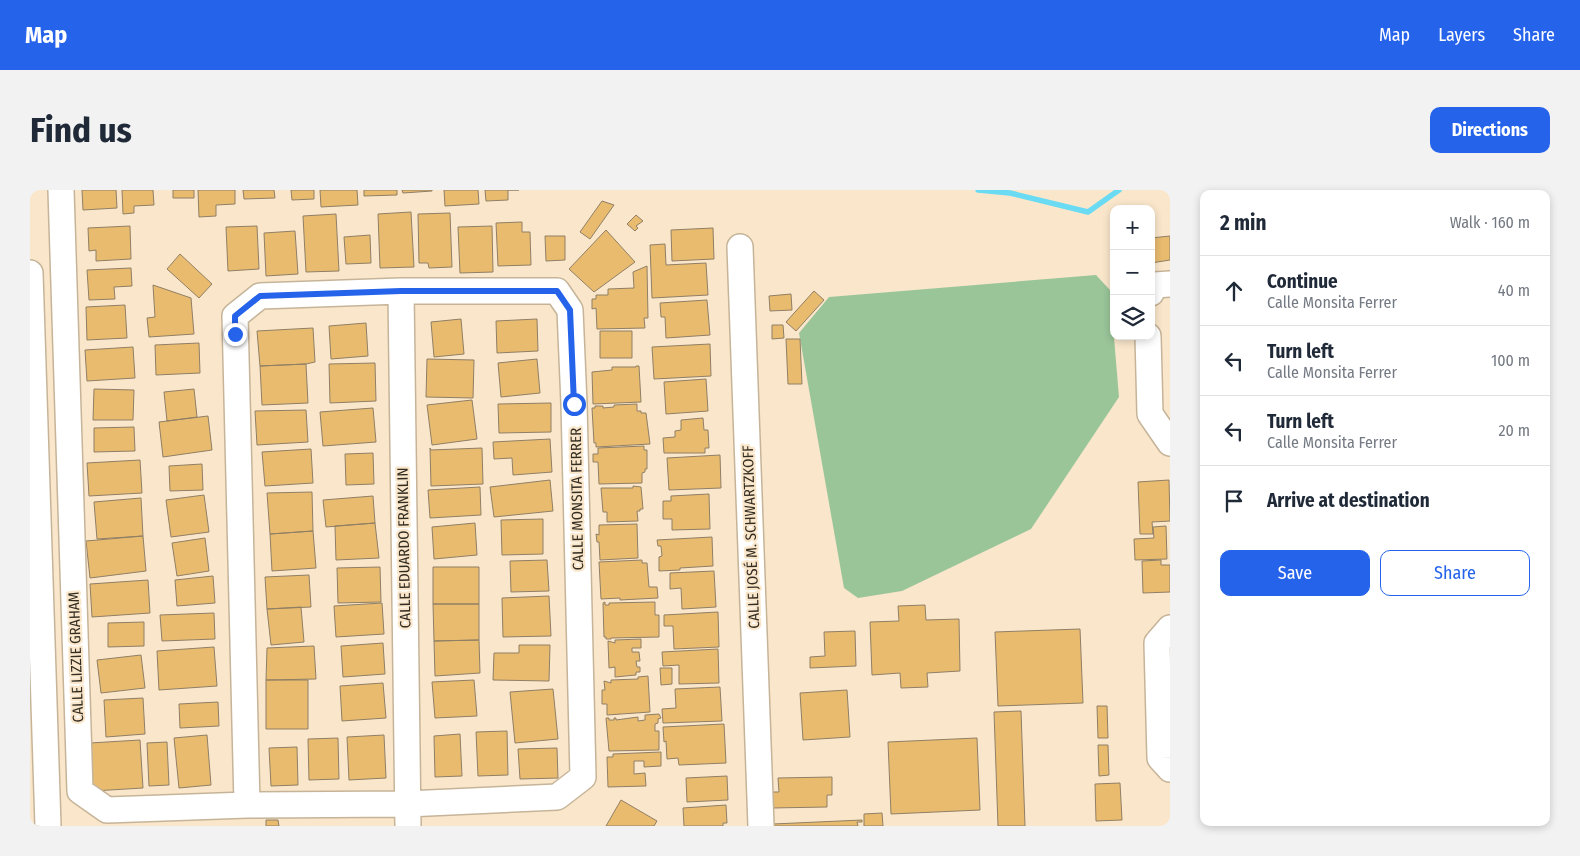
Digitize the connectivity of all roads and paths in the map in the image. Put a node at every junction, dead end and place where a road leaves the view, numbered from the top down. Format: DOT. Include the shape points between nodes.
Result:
graph roads {
  1 [pos="61,190"];
  2 [pos="740,247"];
  3 [pos="30,273"];
  4 [pos="1170,284"];
  5 [pos="1155,285"];
  6 [pos="401,291"];
  7 [pos="1148,340"];
  8 [pos="1170,443"];
  9 [pos="1170,628"];
  10 [pos="1170,769"];
  11 [pos="247,805"];
  12 [pos="408,815"];
  13 [pos="48,826"];
  14 [pos="761,826"];
  1 -- 11 [label="street, CALLE LIZZIE GRAHAM" via="80,791 106,810"];
  2 -- 14 [label="street, CALLE JOSÉ M. SCHWARTZKOFF"];
  3 -- 13 [label="street"];
  4 -- 5 [label="street"];
  6 -- 11 [label="street, CALLE MONSITA FERRER" via="260,296 235,316"];
  6 -- 12 [label="street, CALLE EDUARDO FRANKLIN"];
  6 -- 12 [label="street, CALLE MONSITA FERRER" via="557,291 570,310 583,777 557,797"];
  7 -- 8 [label="street" via="1150,414"];
  9 -- 10 [label="street" via="1157,643 1160,758"];
  11 -- 12 [label="street, CALLE LIZZIE GRAHAM"];
}
